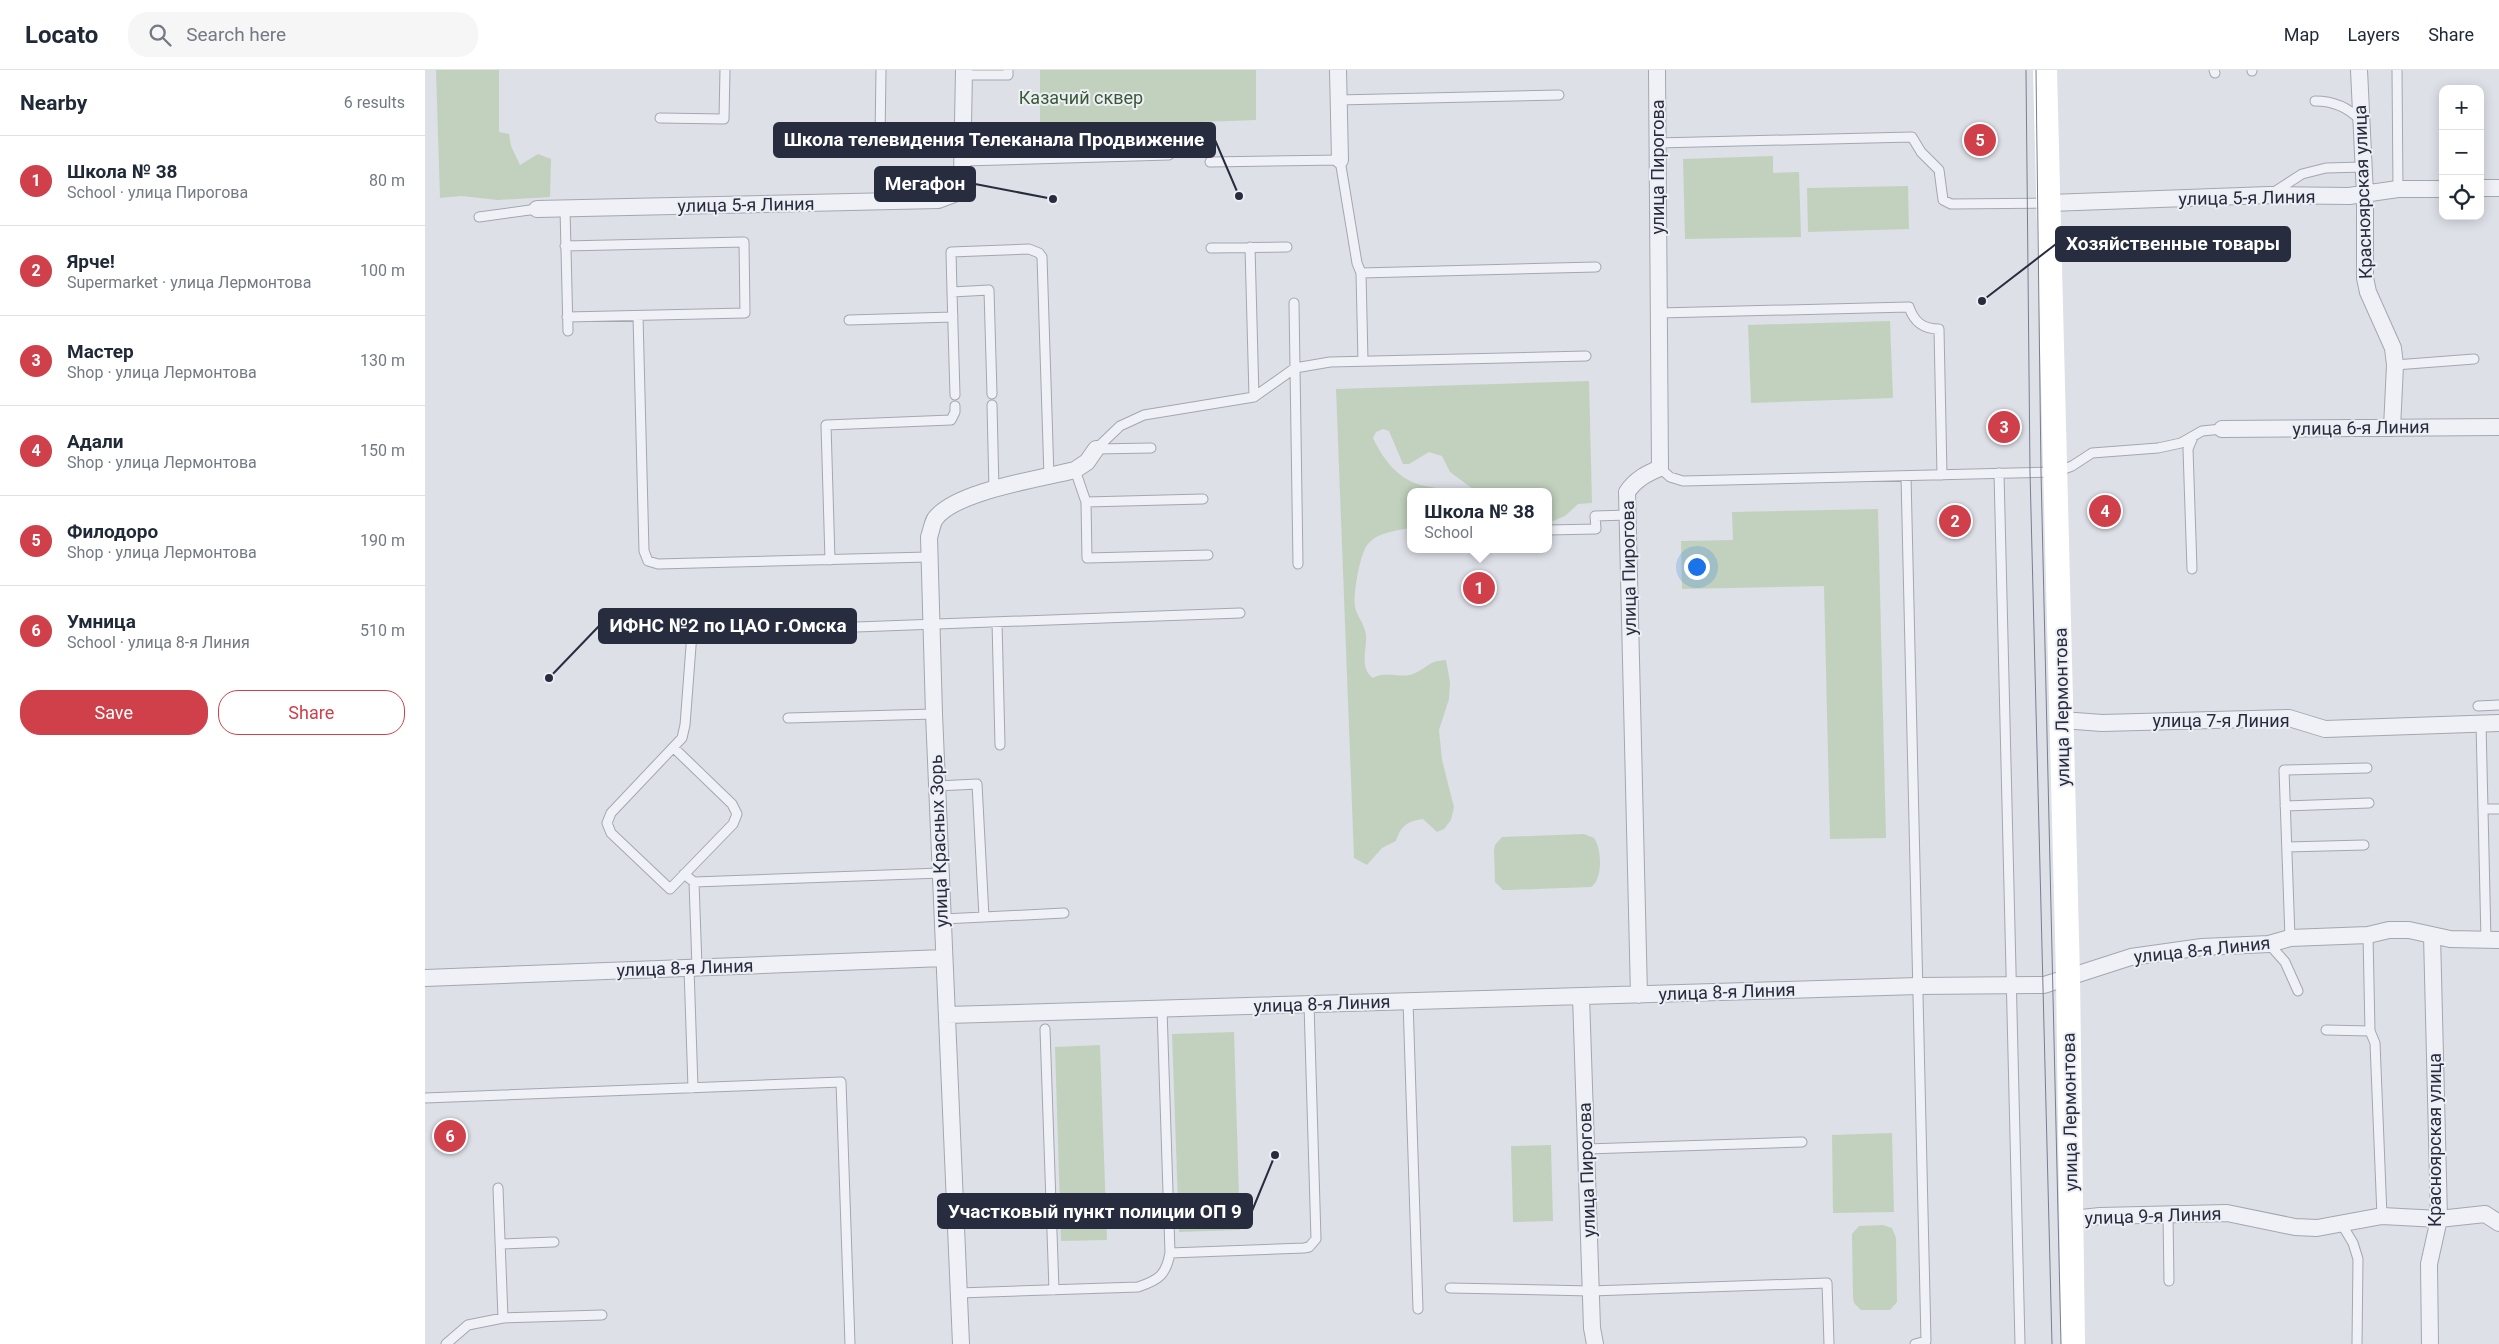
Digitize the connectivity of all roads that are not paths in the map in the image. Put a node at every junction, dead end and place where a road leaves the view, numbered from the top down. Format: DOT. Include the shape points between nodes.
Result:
graph roads {
  1 [pos="725,70"];
  2 [pos="881,70"];
  3 [pos="1009,70"];
  4 [pos="1338,70"];
  5 [pos="1657,70"];
  6 [pos="2045,70"];
  7 [pos="2359,70"];
  8 [pos="2397,70"];
  9 [pos="964,72"];
  10 [pos="1559,95"];
  11 [pos="1338,100"];
  12 [pos="2315,100"];
  13 [pos="660,118"];
  14 [pos="2360,120"];
  15 [pos="880,139"];
  16 [pos="1657,143"];
  17 [pos="1169,155"];
  18 [pos="1340,160"];
  19 [pos="964,161"];
  20 [pos="1210,162"];
  21 [pos="2363,167"];
  22 [pos="2484,188"];
  23 [pos="2499,188"];
  24 [pos="2439,189"];
  25 [pos="2398,190"];
  26 [pos="2269,195"];
  27 [pos="2365,195"];
  28 [pos="2050,203"];
  29 [pos="565,209"];
  30 [pos="537,210"];
  31 [pos="479,217"];
  32 [pos="565,246"];
  33 [pos="1287,246"];
  34 [pos="1250,247"];
  35 [pos="1211,248"];
  36 [pos="1597,268"];
  37 [pos="1361,273"];
  38 [pos="952,292"];
  39 [pos="1294,303"];
  40 [pos="1659,314"];
  41 [pos="638,316"];
  42 [pos="567,317"];
  43 [pos="953,317"];
  44 [pos="849,320"];
  45 [pos="567,331"];
  46 [pos="1586,356"];
  47 [pos="2474,359"];
  48 [pos="1363,361"];
  49 [pos="2395,365"];
  50 [pos="1295,368"];
  51 [pos="992,394"];
  52 [pos="955,395"];
  53 [pos="1254,397"];
  54 [pos="992,405"];
  55 [pos="955,406"];
  56 [pos="2499,426"];
  57 [pos="2392,428"];
  58 [pos="2222,429"];
  59 [pos="2193,437"];
  60 [pos="1151,448"];
  61 [pos="1096,449"];
  62 [pos="1660,468"];
  63 [pos="1075,470"];
  64 [pos="2056,472"];
  65 [pos="1999,473"];
  66 [pos="1942,475"];
  67 [pos="1905,476"];
  68 [pos="1049,477"];
  69 [pos="995,490"];
  70 [pos="1203,499"];
  71 [pos="1086,502"];
  72 [pos="1628,515"];
  73 [pos="1552,530"];
  74 [pos="1208,555"];
  75 [pos="928,557"];
  76 [pos="830,560"];
  77 [pos="1298,564"];
  78 [pos="2192,569"];
  79 [pos="1240,613"];
  80 [pos="997,622"];
  81 [pos="931,625"];
  82 [pos="2499,705"];
  83 [pos="2478,706"];
  84 [pos="934,714"];
  85 [pos="788,718"];
  86 [pos="2062,720"];
  87 [pos="2499,723"];
  88 [pos="2481,724"];
  89 [pos="1000,746"];
  90 [pos="674,748"];
  91 [pos="2367,768"];
  92 [pos="937,786"];
  93 [pos="2369,803"];
  94 [pos="2285,806"];
  95 [pos="2483,809"];
  96 [pos="2499,809"];
  97 [pos="2364,845"];
  98 [pos="2287,847"];
  99 [pos="941,873"];
  100 [pos="684,874"];
  101 [pos="694,882"];
  102 [pos="1064,913"];
  103 [pos="984,917"];
  104 [pos="943,920"];
  105 [pos="2369,935"];
  106 [pos="2432,935"];
  107 [pos="2290,938"];
  108 [pos="2492,940"];
  109 [pos="2269,944"];
  110 [pos="944,958"];
  111 [pos="693,968"];
  112 [pos="2068,977"];
  113 [pos="425,978"];
  114 [pos="2011,985"];
  115 [pos="1917,986"];
  116 [pos="2298,991"];
  117 [pos="1639,995"];
  118 [pos="1581,996"];
  119 [pos="1408,1001"];
  120 [pos="1309,1004"];
  121 [pos="1162,1009"];
  122 [pos="947,1015"];
  123 [pos="1045,1029"];
  124 [pos="2326,1030"];
  125 [pos="2371,1031"];
  126 [pos="693,1088"];
  127 [pos="425,1098"];
  128 [pos="1802,1142"];
  129 [pos="1586,1149"];
  130 [pos="498,1188"];
  131 [pos="2168,1215"];
  132 [pos="2382,1216"];
  133 [pos="2072,1219"];
  134 [pos="2439,1219"];
  135 [pos="2341,1223"];
  136 [pos="2499,1223"];
  137 [pos="554,1242"];
  138 [pos="500,1244"];
  139 [pos="1170,1253"];
  140 [pos="2169,1281"];
  141 [pos="1450,1288"];
  142 [pos="1054,1290"];
  143 [pos="1591,1291"];
  144 [pos="959,1293"];
  145 [pos="1418,1310"];
  146 [pos="602,1315"];
  147 [pos="503,1318"];
  148 [pos="446,1344"];
  149 [pos="851,1344"];
  150 [pos="961,1344"];
  151 [pos="1595,1344"];
  152 [pos="1829,1344"];
  153 [pos="1915,1344"];
  154 [pos="2020,1344"];
  155 [pos="2073,1344"];
  156 [pos="2357,1344"];
  157 [pos="2430,1344"];
  1 -- 13 [label="lane" via="724,119"];
  2 -- 15 [label="lane"];
  3 -- 9 [label="lane" via="1009,75"];
  4 -- 11 [label="street"];
  5 -- 16 [label="street, улица Пирогова"];
  6 -- 28 [label="main road, улица Лермонтова"];
  7 -- 14 [label="street, Красноярская улица"];
  8 -- 25 [label="lane"];
  9 -- 19 [label="street"];
  10 -- 11 [label="lane"];
  11 -- 18 [label="street"];
  12 -- 14 [label="lane" via="2342,106"];
  14 -- 21 [label="street, Красноярская улица"];
  16 -- 28 [label="lane" via="1912,137 1921,152 1939,170 1943,200 1951,204"];
  16 -- 40 [label="street, улица Пирогова"];
  17 -- 19 [label="lane"];
  18 -- 20 [label="lane"];
  18 -- 37 [label="lane"];
  19 -- 29 [label="street, улица 5-я Линия" via="963,178 954,194 938,200"];
  21 -- 26 [label="lane" via="2326,168 2303,174"];
  21 -- 27 [label="street, Красноярская улица"];
  22 -- 23 [label="street"];
  24 -- 25 [label="street, улица 5-я Линия"];
  25 -- 27 [label="street, улица 5-я Линия"];
  26 -- 27 [label="street, улица 5-я Линия"];
  26 -- 28 [label="street, улица 5-я Линия"];
  27 -- 49 [label="street, Красноярская улица" via="2365,278 2393,348"];
  28 -- 64 [label="main road, улица Лермонтова"];
  29 -- 30 [label="street, улица 5-я Линия"];
  29 -- 32 [label="lane"];
  30 -- 31 [label="lane"];
  32 -- 41 [label="lane" via="743,242 745,313"];
  32 -- 42 [label="lane"];
  33 -- 34 [label="lane"];
  34 -- 35 [label="lane"];
  34 -- 53 [label="lane"];
  36 -- 37 [label="lane"];
  37 -- 48 [label="lane"];
  38 -- 43 [label="lane"];
  38 -- 51 [label="lane" via="989,290"];
  38 -- 68 [label="lane" via="951,252 1029,249 1042,257"];
  39 -- 50 [label="lane"];
  40 -- 62 [label="street, улица Пирогова"];
  40 -- 66 [label="lane" via="1909,307 1919,324 1928,329 1939,329"];
  41 -- 42 [label="lane"];
  41 -- 76 [label="lane" via="644,551 648,560 658,564"];
  42 -- 45 [label="lane"];
  43 -- 44 [label="lane"];
  43 -- 52 [label="lane"];
  46 -- 48 [label="lane"];
  47 -- 49 [label="lane"];
  48 -- 50 [label="lane"];
  49 -- 57 [label="street, Красноярская улица"];
  50 -- 53 [label="lane"];
  50 -- 77 [label="lane"];
  53 -- 61 [label="lane" via="1144,415 1120,426"];
  54 -- 69 [label="lane"];
  55 -- 76 [label="lane" via="951,420 826,425"];
  56 -- 57 [label="street, улица 6-я Линия"];
  57 -- 58 [label="street, улица 6-я Линия"];
  58 -- 59 [label="lane" via="2202,431"];
  59 -- 64 [label="lane" via="2158,448 2092,453"];
  59 -- 78 [label="lane" via="2188,449"];
  60 -- 61 [label="lane"];
  61 -- 63 [label="street, улица Красных Зорь" via="1087,462"];
  62 -- 67 [label="lane" via="1670,477 1683,481"];
  62 -- 72 [label="street, улица Пирогова" via="1645,474 1627,492"];
  63 -- 68 [label="street, улица Красных Зорь"];
  63 -- 71 [label="lane"];
  64 -- 65 [label="lane"];
  64 -- 86 [label="main road, улица Лермонтова"];
  65 -- 66 [label="lane"];
  65 -- 114 [label="lane"];
  66 -- 67 [label="lane"];
  67 -- 115 [label="lane"];
  68 -- 69 [label="street, улица Красных Зорь"];
  69 -- 75 [label="street, улица Красных Зорь" via="948,506 934,520"];
  70 -- 71 [label="lane"];
  71 -- 74 [label="lane" via="1087,558"];
  72 -- 73 [label="lane" via="1595,516 1596,529"];
  72 -- 117 [label="street, улица Пирогова"];
  75 -- 76 [label="lane"];
  75 -- 81 [label="street, улица Красных Зорь"];
  79 -- 80 [label="lane"];
  80 -- 81 [label="lane"];
  80 -- 89 [label="lane"];
  81 -- 84 [label="street, улица Красных Зорь"];
  81 -- 90 [label="lane" via="692,633 685,725 682,738"];
  82 -- 83 [label="lane"];
  84 -- 85 [label="lane"];
  84 -- 92 [label="street, улица Красных Зорь"];
  86 -- 88 [label="street, улица 7-я Линия" via="2102,723 2289,718 2325,729"];
  86 -- 112 [label="main road, улица Лермонтова"];
  87 -- 88 [label="street, улица 7-я Линия"];
  88 -- 95 [label="lane"];
  90 -- 100 [label="lane" via="733,804 737,814 733,824"];
  90 -- 100 [label="lane" via="611,813 607,823 611,832 670,889"];
  91 -- 94 [label="lane" via="2284,770"];
  92 -- 99 [label="street, улица Красных Зорь"];
  92 -- 103 [label="lane" via="977,784"];
  93 -- 94 [label="lane"];
  94 -- 98 [label="lane"];
  95 -- 96 [label="lane"];
  95 -- 108 [label="lane"];
  97 -- 98 [label="lane"];
  98 -- 107 [label="lane"];
  99 -- 101 [label="lane"];
  99 -- 104 [label="street, улица Красных Зорь"];
  100 -- 101 [label="lane"];
  101 -- 111 [label="lane"];
  102 -- 103 [label="lane"];
  103 -- 104 [label="lane"];
  104 -- 110 [label="street, улица Красных Зорь"];
  105 -- 106 [label="street, улица 8-я Линия" via="2409,930"];
  105 -- 107 [label="street, улица 8-я Линия"];
  105 -- 125 [label="lane"];
  106 -- 108 [label="street, улица 8-я Линия"];
  106 -- 134 [label="street, Красноярская улица"];
  107 -- 109 [label="street, улица 8-я Линия"];
  109 -- 112 [label="street, улица 8-я Линия" via="2202,947 2131,957"];
  109 -- 116 [label="lane" via="2285,962"];
  110 -- 111 [label="street, улица 8-я Линия"];
  110 -- 122 [label="street, улица Красных Зорь"];
  111 -- 113 [label="street, улица 8-я Линия"];
  111 -- 126 [label="lane"];
  112 -- 114 [label="street, улица 8-я Линия" via="2044,984"];
  112 -- 133 [label="main road, улица Лермонтова"];
  114 -- 115 [label="street, улица 8-я Линия"];
  114 -- 154 [label="lane"];
  115 -- 117 [label="street, улица 8-я Линия"];
  115 -- 153 [label="lane" via="1926,1341"];
  117 -- 118 [label="street, улица 8-я Линия"];
  118 -- 119 [label="street, улица 8-я Линия"];
  118 -- 129 [label="street, улица Пирогова"];
  119 -- 120 [label="street, улица 8-я Линия"];
  119 -- 145 [label="lane"];
  120 -- 121 [label="street, улица 8-я Линия"];
  120 -- 139 [label="lane" via="1316,1239 1304,1248"];
  121 -- 122 [label="street, улица 8-я Линия"];
  121 -- 139 [label="lane"];
  122 -- 144 [label="street, улица Красных Зорь"];
  123 -- 142 [label="lane"];
  124 -- 125 [label="lane"];
  125 -- 132 [label="lane" via="2375,1043"];
  126 -- 127 [label="lane"];
  126 -- 149 [label="lane" via="841,1082"];
  128 -- 129 [label="lane"];
  129 -- 143 [label="street, улица Пирогова"];
  130 -- 138 [label="lane"];
  131 -- 133 [label="street, улица 9-я Линия"];
  131 -- 135 [label="street, улица 9-я Линия" via="2227,1213 2295,1227 2317,1228"];
  131 -- 140 [label="lane"];
  132 -- 134 [label="street, улица 9-я Линия"];
  132 -- 135 [label="street, улица 9-я Линия"];
  133 -- 155 [label="main road, улица Лермонтова"];
  134 -- 136 [label="street, улица 9-я Линия" via="2485,1214"];
  134 -- 157 [label="street, Красноярская улица" via="2429,1264"];
  135 -- 156 [label="lane" via="2353,1243 2358,1260"];
  137 -- 138 [label="lane"];
  138 -- 147 [label="lane"];
  139 -- 142 [label="lane" via="1167,1267 1155,1282 1138,1287"];
  141 -- 143 [label="lane"];
  142 -- 144 [label="lane"];
  143 -- 151 [label="street, улица Пирогова"];
  143 -- 152 [label="lane" via="1827,1283"];
  144 -- 150 [label="street, улица Красных Зорь"];
  146 -- 147 [label="lane"];
  147 -- 148 [label="lane" via="468,1325"];
}
